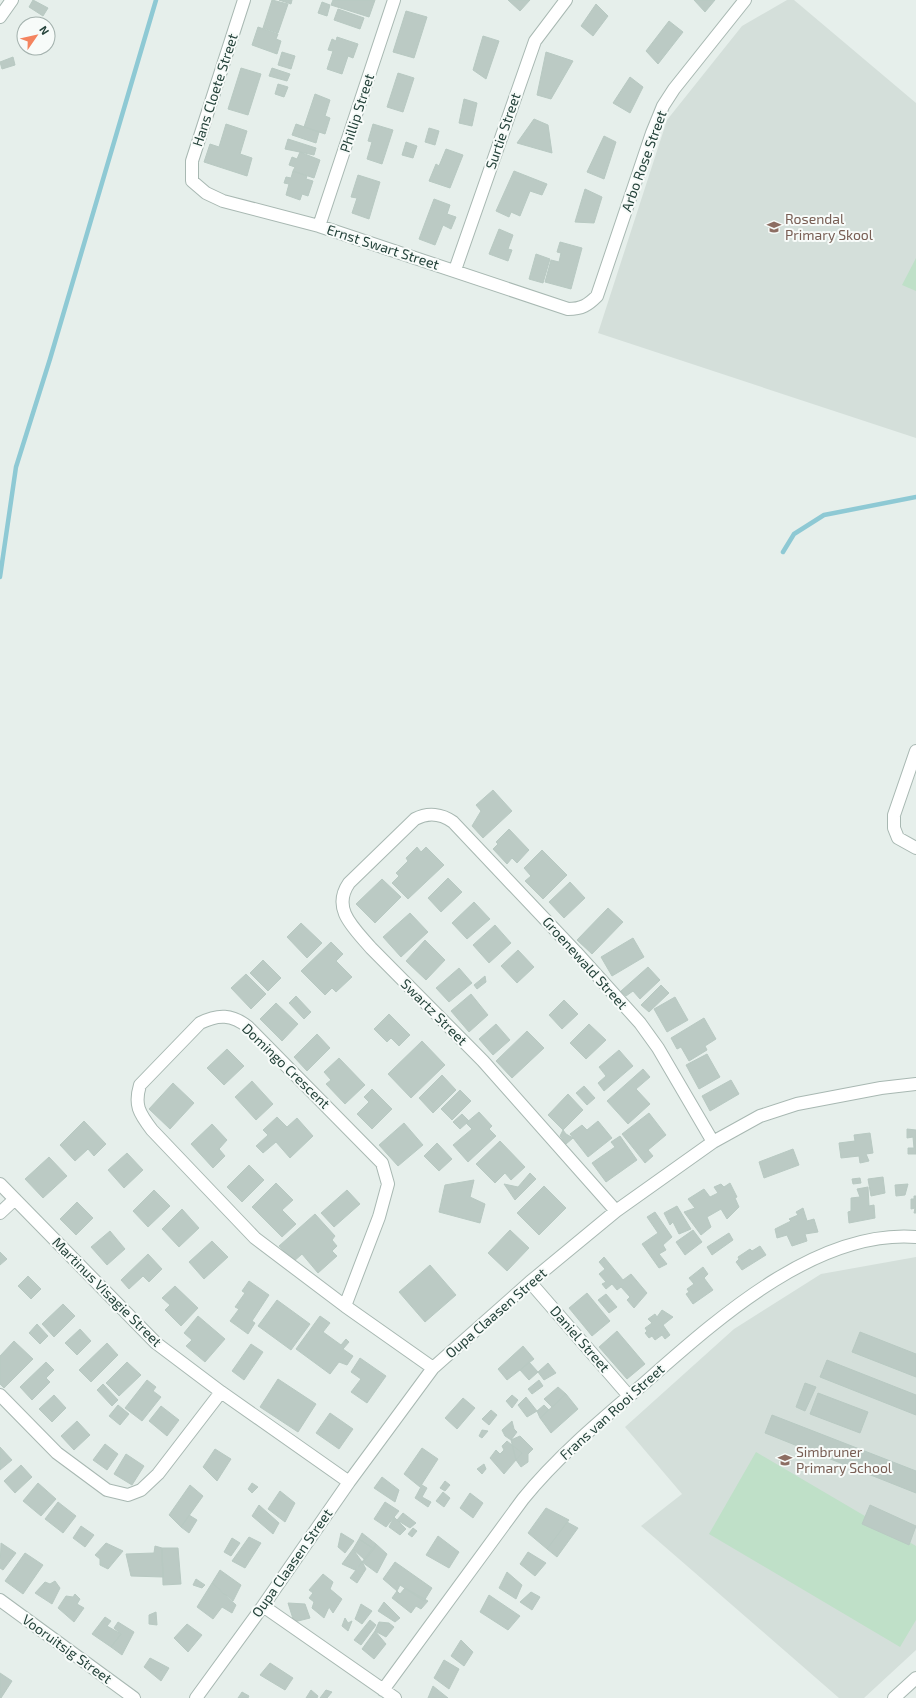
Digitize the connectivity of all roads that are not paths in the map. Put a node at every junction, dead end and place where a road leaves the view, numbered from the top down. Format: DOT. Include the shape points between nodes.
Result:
graph roads {
  1 [pos="12,0"];
  2 [pos="244,0"];
  3 [pos="394,0"];
  4 [pos="566,0"];
  5 [pos="745,0"];
  6 [pos="0,18"];
  7 [pos="192,181"];
  8 [pos="319,226"];
  9 [pos="455,270"];
  10 [pos="577,309"];
  11 [pos="916,751"];
  12 [pos="426,815"];
  13 [pos="916,848"];
  14 [pos="916,1084"];
  15 [pos="713,1142"];
  16 [pos="0,1184"];
  17 [pos="15,1199"];
  18 [pos="616,1211"];
  19 [pos="0,1213"];
  20 [pos="916,1237"];
  21 [pos="530,1282"];
  22 [pos="345,1306"];
  23 [pos="433,1368"];
  24 [pos="221,1392"];
  25 [pos="0,1395"];
  26 [pos="629,1396"];
  27 [pos="349,1482"];
  28 [pos="0,1600"];
  29 [pos="263,1606"];
  30 [pos="916,1678"];
  31 [pos="383,1690"];
  32 [pos="134,1698"];
  33 [pos="196,1698"];
  34 [pos="395,1698"];
  35 [pos="894,1698"];
  1 -- 6 [label="street"];
  2 -- 7 [label="street, Hans Cloete Street" via="192,161"];
  3 -- 8 [label="street, Phillip Street"];
  4 -- 9 [label="street, Surtie Street" via="535,41"];
  5 -- 10 [label="street, Arbo Rose Street" via="663,106 597,296 584,308"];
  7 -- 8 [label="street, Ernst Swart Street" via="206,193 223,201"];
  8 -- 9 [label="street, Ernst Swart Street"];
  9 -- 10 [label="street, Ernst Swart Street" via="568,309"];
  11 -- 13 [label="street" via="894,815 894,828 898,838"];
  12 -- 15 [label="street, Groenewald Street" via="447,817 453,822 640,1023 658,1048"];
  12 -- 18 [label="street, Swartz Street" via="405,827 349,882 343,891 341,904 344,913 371,948 483,1061"];
  14 -- 15 [label="street, Oupa Claasen Street" via="797,1104 760,1116"];
  15 -- 18 [label="street, Oupa Claasen Street"];
  16 -- 17 [label="street, Martinus Visagie Street"];
  17 -- 19 [label="street"];
  17 -- 24 [label="street, Martinus Visagie Street" via="156,1343"];
  18 -- 21 [label="street, Oupa Claasen Street"];
  20 -- 26 [label="street, Frans van Rooi Street" via="873,1238 841,1247 813,1259 786,1274 698,1336"];
  21 -- 23 [label="street, Oupa Claasen Street"];
  21 -- 26 [label="street, Daniel Street"];
  22 -- 22 [label="street, Domingo Crescent" via="255,1238 142,1118 137,1097 140,1085 200,1023 213,1017 234,1018 248,1026 382,1163 388,1184 380,1217"];
  22 -- 23 [label="street, Domingo Crescent"];
  23 -- 27 [label="street, Oupa Claasen Street"];
  24 -- 25 [label="street" via="158,1474 141,1490 128,1495 107,1490 57,1453"];
  24 -- 27 [label="street, Martinus Visagie Street"];
  26 -- 31 [label="street, Frans van Rooi Street" via="541,1477"];
  27 -- 29 [label="street, Oupa Claasen Street"];
  28 -- 32 [label="street, Vooruitsig Street"];
  29 -- 31 [label="street"];
  29 -- 33 [label="street, Oupa Claasen Street"];
  30 -- 35 [label="street"];
  31 -- 34 [label="street"];
}
